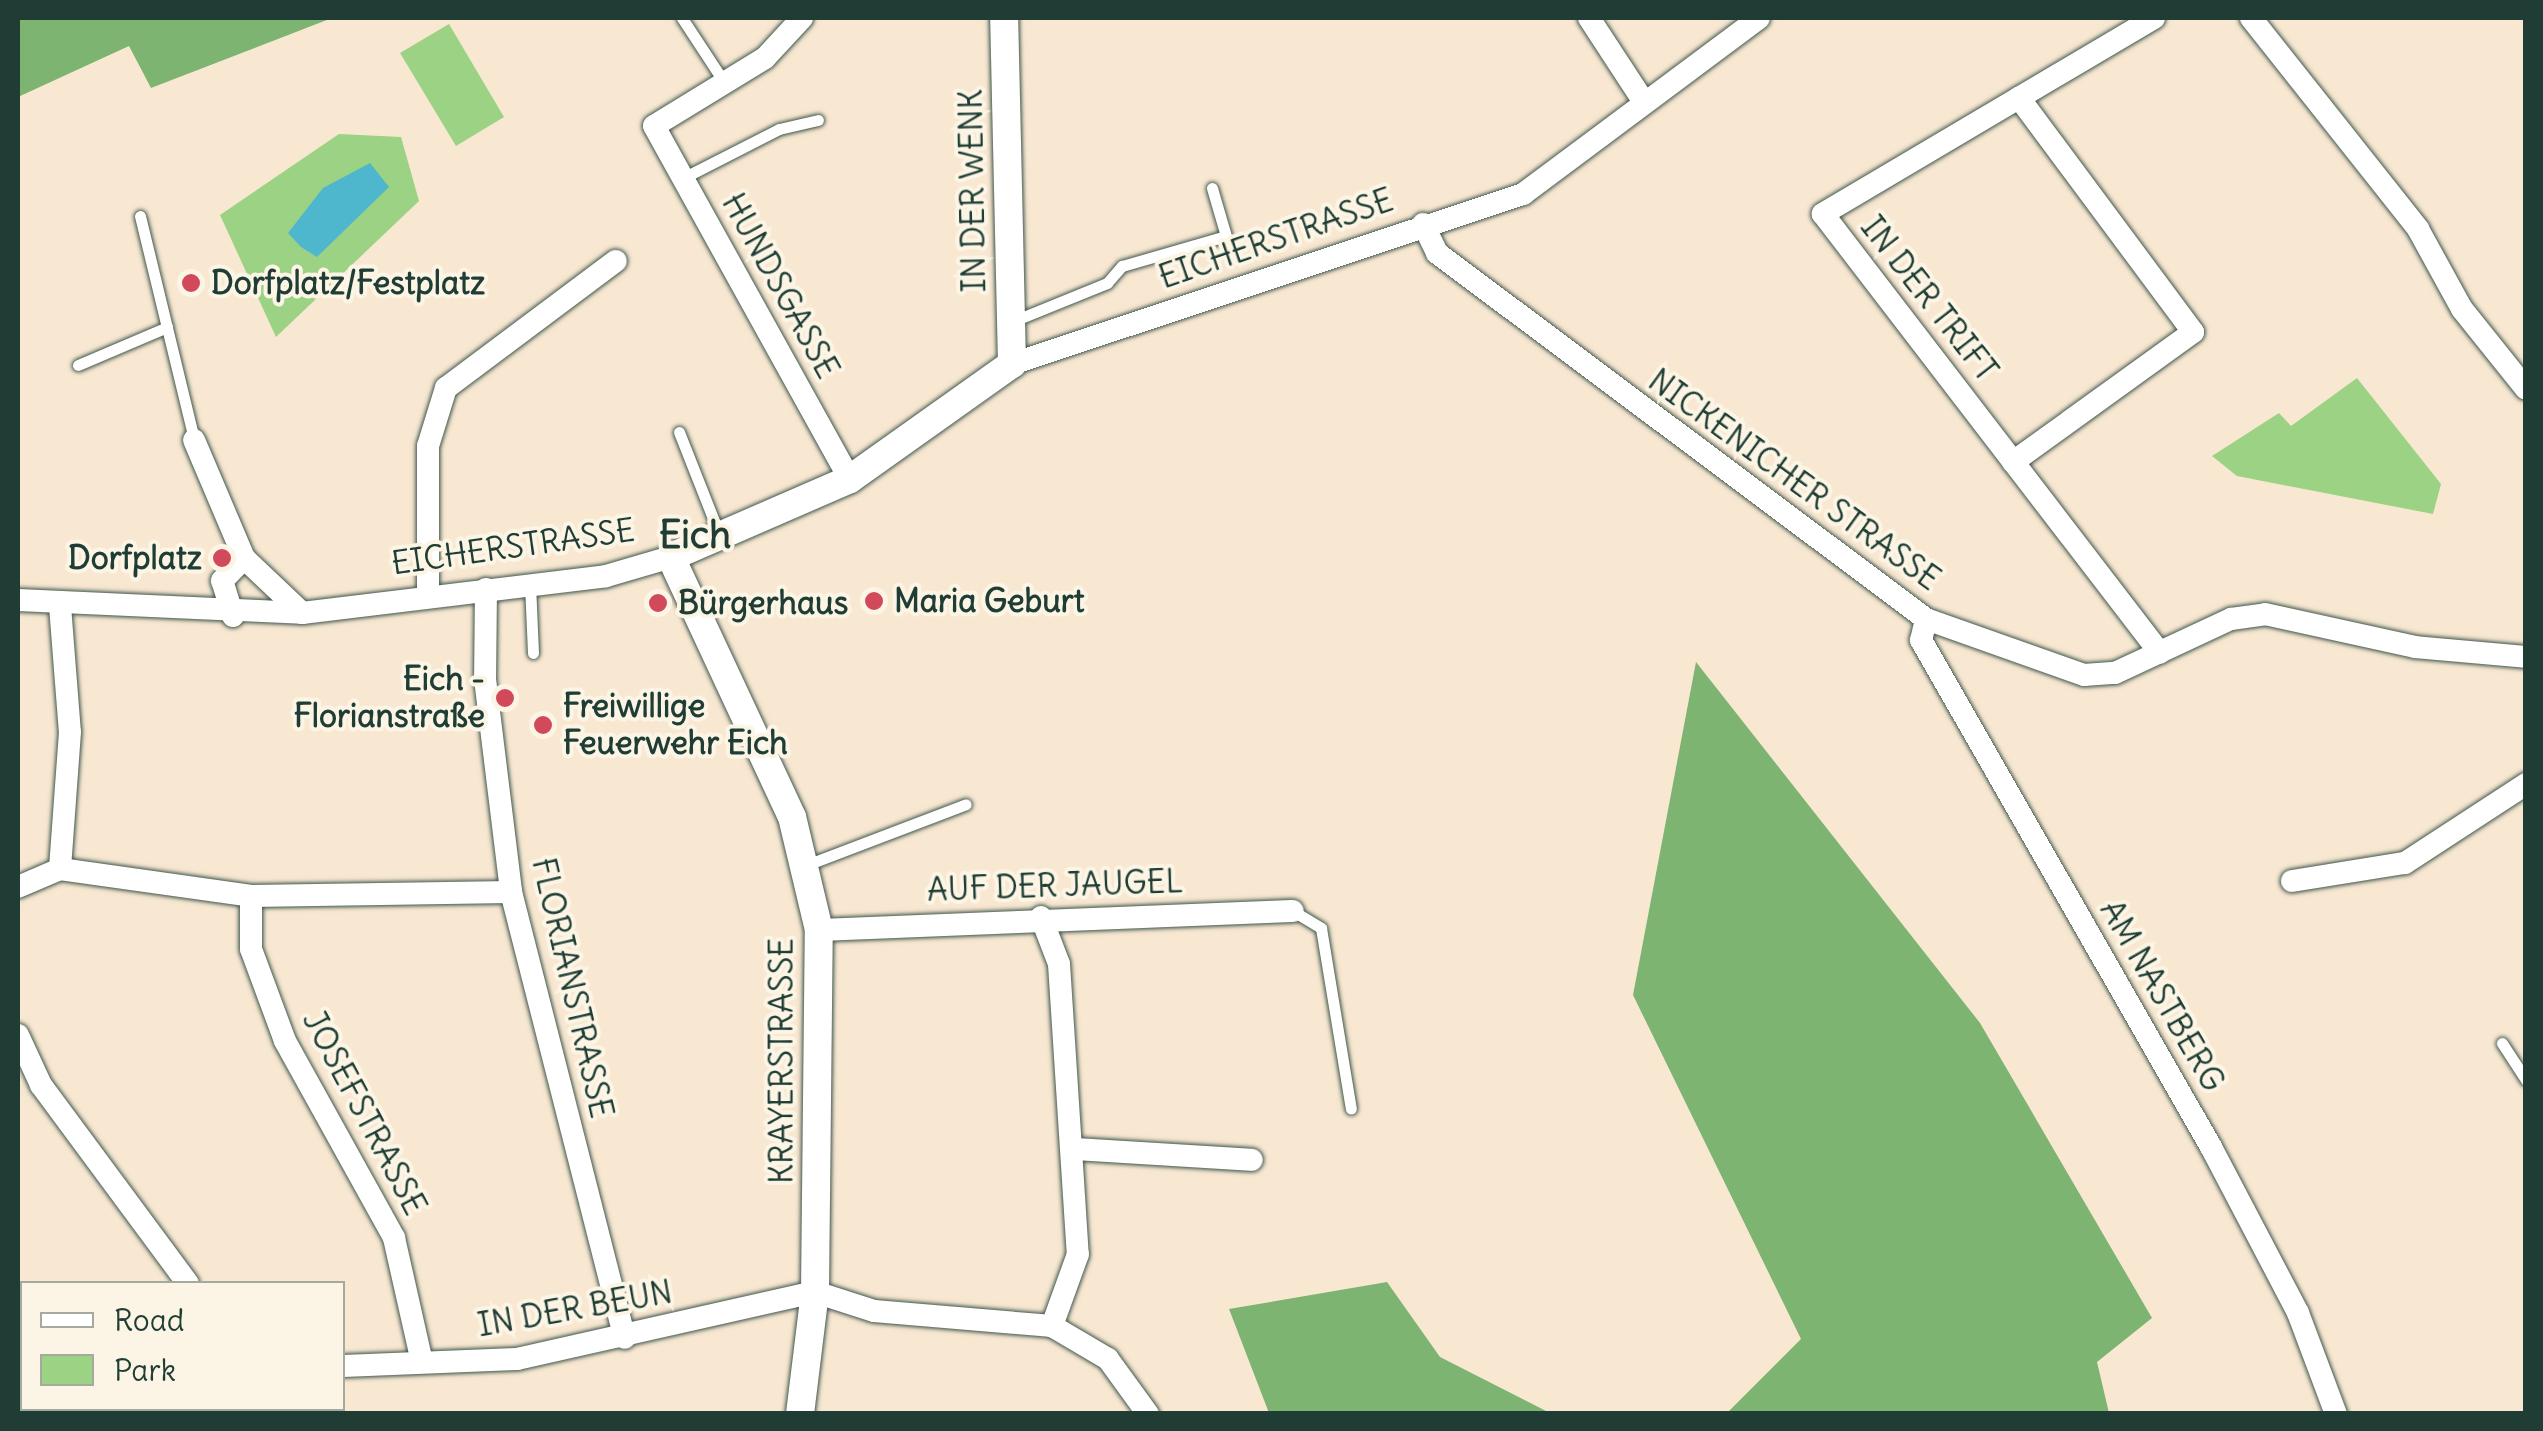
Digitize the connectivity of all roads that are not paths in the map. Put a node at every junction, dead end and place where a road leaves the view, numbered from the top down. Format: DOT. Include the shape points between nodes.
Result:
graph roads {
  1 [pos="682,18"];
  2 [pos="802,18"];
  3 [pos="1004,18"];
  4 [pos="1589,18"];
  5 [pos="1759,18"];
  6 [pos="2154,18"];
  7 [pos="2256,19"];
  8 [pos="724,82"];
  9 [pos="2019,98"];
  10 [pos="1642,99"];
  11 [pos="818,120"];
  12 [pos="683,178"];
  13 [pos="1212,188"];
  14 [pos="140,216"];
  15 [pos="1424,224"];
  16 [pos="616,262"];
  17 [pos="1011,322"];
  18 [pos="167,327"];
  19 [pos="1012,364"];
  20 [pos="78,365"];
  21 [pos="2526,389"];
  22 [pos="679,432"];
  23 [pos="194,440"];
  24 [pos="2013,462"];
  25 [pos="850,478"];
  26 [pos="720,536"];
  27 [pos="244,558"];
  28 [pos="672,558"];
  29 [pos="530,584"];
  30 [pos="486,588"];
  31 [pos="428,596"];
  32 [pos="18,600"];
  33 [pos="60,606"];
  34 [pos="302,613"];
  35 [pos="233,616"];
  36 [pos="1926,619"];
  37 [pos="533,653"];
  38 [pos="2160,653"];
  39 [pos="2526,657"];
  40 [pos="2526,784"];
  41 [pos="966,804"];
  42 [pos="804,866"];
  43 [pos="60,868"];
  44 [pos="2292,881"];
  45 [pos="18,887"];
  46 [pos="511,892"];
  47 [pos="251,896"];
  48 [pos="1293,911"];
  49 [pos="1041,917"];
  50 [pos="819,930"];
  51 [pos="18,1035"];
  52 [pos="2502,1043"];
  53 [pos="2526,1080"];
  54 [pos="1351,1108"];
  55 [pos="1074,1149"];
  56 [pos="1252,1160"];
  57 [pos="186,1281"];
  58 [pos="815,1292"];
  59 [pos="1052,1326"];
  60 [pos="625,1338"];
  61 [pos="422,1362"];
  62 [pos="345,1366"];
  63 [pos="800,1414"];
  64 [pos="1148,1414"];
  65 [pos="2336,1414"];
  1 -- 8 [label="lane"];
  2 -- 8 [label="street"];
  3 -- 17 [label="street, IN DER WENK"];
  4 -- 10 [label="street"];
  5 -- 10 [label="street, EICHERSTRASSE"];
  6 -- 9 [label="street, IN DER TRIFT"];
  7 -- 21 [label="street" via="2418,229 2462,308"];
  8 -- 12 [label="street, HUNDSGASSE" via="654,126"];
  9 -- 24 [label="street" via="2193,332"];
  9 -- 24 [label="street, IN DER TRIFT" via="1823,214"];
  10 -- 15 [label="street, EICHERSTRASSE" via="1523,194"];
  11 -- 12 [label="lane" via="779,129"];
  12 -- 25 [label="street, HUNDSGASSE"];
  13 -- 17 [label="lane" via="1226,236 1122,266 1107,283"];
  14 -- 18 [label="lane"];
  15 -- 19 [label="street, EICHERSTRASSE"];
  15 -- 36 [label="street, NICKENICHER STRASSE" via="1437,253"];
  16 -- 31 [label="street" via="446,388 428,446"];
  17 -- 19 [label="street, IN DER WENK"];
  18 -- 20 [label="lane"];
  18 -- 23 [label="lane"];
  19 -- 25 [label="street, EICHERSTRASSE"];
  22 -- 26 [label="lane"];
  23 -- 27 [label="street"];
  24 -- 38 [label="street, IN DER TRIFT"];
  25 -- 26 [label="street, EICHERSTRASSE"];
  26 -- 28 [label="street, EICHERSTRASSE"];
  27 -- 34 [label="street"];
  27 -- 35 [label="street" via="222,580"];
  28 -- 29 [label="street, EICHERSTRASSE"];
  28 -- 42 [label="street, KRAYERSTRASSE" via="792,816"];
  29 -- 30 [label="street, EICHERSTRASSE"];
  29 -- 37 [label="lane"];
  30 -- 31 [label="street, EICHERSTRASSE"];
  30 -- 46 [label="street, FLORIANSTRASSE" via="486,679"];
  31 -- 34 [label="street, EICHERSTRASSE"];
  32 -- 33 [label="street, EICHERSTRASSE"];
  33 -- 35 [label="street, EICHERSTRASSE"];
  33 -- 43 [label="street" via="70,732"];
  34 -- 35 [label="street, EICHERSTRASSE"];
  36 -- 38 [label="street, NICKENICHER STRASSE" via="2084,675 2115,673"];
  36 -- 65 [label="street, AM NASTBERG" via="1921,640 2210,1146 2298,1313"];
  38 -- 39 [label="street, NICKENICHER STRASSE" via="2230,619 2265,614 2415,647"];
  40 -- 44 [label="street" via="2405,862"];
  41 -- 42 [label="lane"];
  42 -- 50 [label="street, KRAYERSTRASSE"];
  43 -- 45 [label="street"];
  43 -- 47 [label="street"];
  46 -- 47 [label="street"];
  46 -- 60 [label="street, FLORIANSTRASSE"];
  47 -- 61 [label="street, JOSEFSTRASSE" via="251,949 285,1041 394,1238"];
  48 -- 49 [label="street, AUF DER JAUGEL"];
  48 -- 54 [label="lane" via="1321,928"];
  49 -- 50 [label="street, AUF DER JAUGEL"];
  49 -- 55 [label="street" via="1059,964"];
  50 -- 58 [label="street, KRAYERSTRASSE"];
  51 -- 57 [label="street" via="41,1085"];
  52 -- 53 [label="lane"];
  55 -- 56 [label="street"];
  55 -- 59 [label="street" via="1078,1254"];
  58 -- 59 [label="street" via="874,1311"];
  58 -- 60 [label="street, IN DER BEUN"];
  58 -- 63 [label="street, KRAYERSTRASSE"];
  59 -- 64 [label="street" via="1108,1359"];
  60 -- 61 [label="street, IN DER BEUN" via="517,1359"];
  61 -- 62 [label="street, IN DER BEUN"];
}
